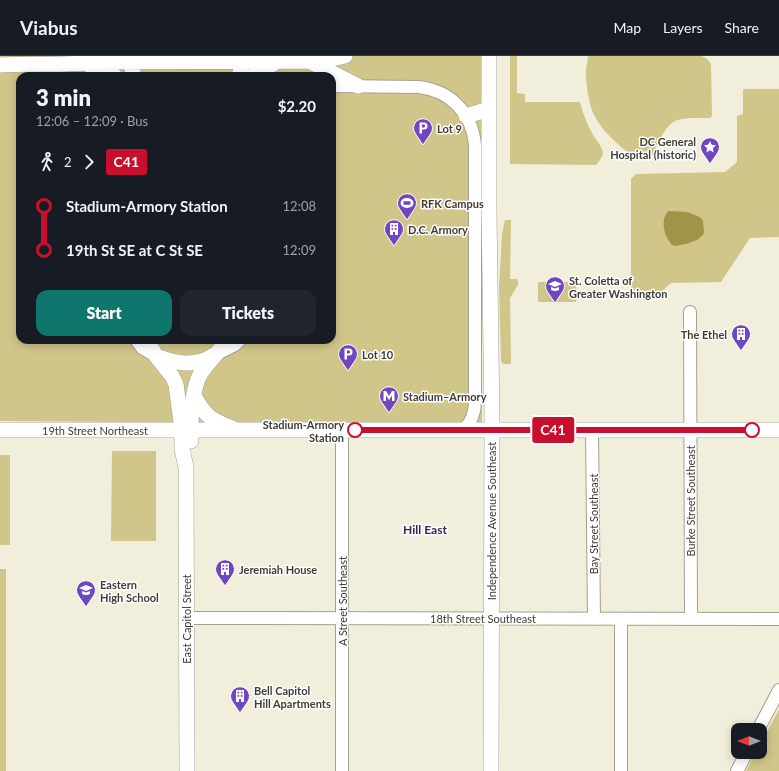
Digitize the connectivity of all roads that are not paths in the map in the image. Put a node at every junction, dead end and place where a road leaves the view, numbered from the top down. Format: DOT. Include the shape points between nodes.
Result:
graph roads {
  1 [pos="345,56"];
  2 [pos="489,56"];
  3 [pos="0,57"];
  4 [pos="308,61"];
  5 [pos="276,62"];
  6 [pos="83,63"];
  7 [pos="28,64"];
  8 [pos="0,65"];
  9 [pos="132,69"];
  10 [pos="241,69"];
  11 [pos="106,72"];
  12 [pos="260,72"];
  13 [pos="330,72"];
  14 [pos="336,75"];
  15 [pos="336,86"];
  16 [pos="358,86"];
  17 [pos="489,109"];
  18 [pos="466,116"];
  19 [pos="482,194"];
  20 [pos="483,302"];
  21 [pos="690,312"];
  22 [pos="139,344"];
  23 [pos="149,344"];
  24 [pos="224,344"];
  25 [pos="236,344"];
  26 [pos="216,354"];
  27 [pos="156,356"];
  28 [pos="194,396"];
  29 [pos="0,430"];
  30 [pos="186,430"];
  31 [pos="238,430"];
  32 [pos="342,430"];
  33 [pos="464,430"];
  34 [pos="492,430"];
  35 [pos="592,430"];
  36 [pos="779,430"];
  37 [pos="690,431"];
  38 [pos="186,618"];
  39 [pos="342,618"];
  40 [pos="491,618"];
  41 [pos="594,618"];
  42 [pos="621,619"];
  43 [pos="691,619"];
  44 [pos="779,619"];
  45 [pos="779,690"];
  46 [pos="762,723"];
  47 [pos="743,759"];
  48 [pos="186,771"];
  49 [pos="342,771"];
  50 [pos="491,771"];
  51 [pos="621,771"];
  52 [pos="737,771"];
  1 -- 4 [label="main road"];
  2 -- 17 [label="main road, Independence Avenue Southeast"];
  3 -- 7 [label="main road"];
  4 -- 5 [label="main road"];
  4 -- 13 [label="main road"];
  5 -- 10 [label="main road"];
  5 -- 12 [label="main road"];
  6 -- 7 [label="main road"];
  6 -- 9 [label="main road" via="94,62"];
  6 -- 11 [label="main road"];
  7 -- 8 [label="main road"];
  9 -- 10 [label="main road" via="189,62"];
  14 -- 16 [label="main road"];
  15 -- 16 [label="street, Independence Avenue Southeast"];
  16 -- 18 [label="street, Independence Avenue Southeast" via="432,89 450,98"];
  17 -- 18 [label="main road"];
  17 -- 19 [label="main road, Independence Avenue Southeast"];
  18 -- 19 [label="street, Independence Avenue Southeast" via="475,140"];
  19 -- 20 [label="main road, Independence Avenue Southeast"];
  20 -- 33 [label="street, Independence Avenue Southeast" via="475,407 472,420"];
  20 -- 34 [label="main road, Independence Avenue Southeast"];
  21 -- 37 [label="street, Burke Street Southeast"];
  22 -- 27 [label="street"];
  23 -- 27 [label="main road"];
  24 -- 26 [label="main road"];
  25 -- 26 [label="street"];
  26 -- 27 [label="main road" via="186,364"];
  26 -- 28 [label="main road" via="200,374"];
  27 -- 30 [label="main road" via="174,380 179,410"];
  28 -- 30 [label="main road" via="191,418"];
  28 -- 31 [label="main road" via="210,417"];
  29 -- 30 [label="main road, 19th Street Northeast"];
  30 -- 31 [label="main road, 19th Street Northeast"];
  30 -- 38 [label="main road, East Capitol Street" via="182,448 186,467"];
  31 -- 32 [label="main road, 19th Street Northeast"];
  32 -- 33 [label="main road, 19th Street Northeast"];
  32 -- 39 [label="street, A Street Southeast"];
  33 -- 34 [label="main road, 19th Street Northeast"];
  34 -- 35 [label="main road, 19th Street Northeast"];
  34 -- 40 [label="main road, Independence Avenue Southeast"];
  35 -- 37 [label="main road, 19th Street Northeast"];
  35 -- 41 [label="street, Bay Street Southeast"];
  36 -- 37 [label="main road, 19th Street Northeast"];
  37 -- 43 [label="street, Burke Street Southeast"];
  38 -- 39 [label="street, 18th Street Southeast"];
  38 -- 48 [label="main road, East Capitol Street"];
  39 -- 40 [label="street, 18th Street Southeast"];
  39 -- 49 [label="street, A Street Southeast"];
  40 -- 41 [label="street, 18th Street Southeast"];
  40 -- 50 [label="main road, Independence Avenue Southeast"];
  41 -- 42 [label="street, 18th Street Southeast"];
  42 -- 43 [label="street, 18th Street Southeast"];
  42 -- 51 [label="street"];
  43 -- 44 [label="street, 18th Street Southeast"];
  45 -- 46 [label="street"];
  47 -- 52 [label="street"];
}
